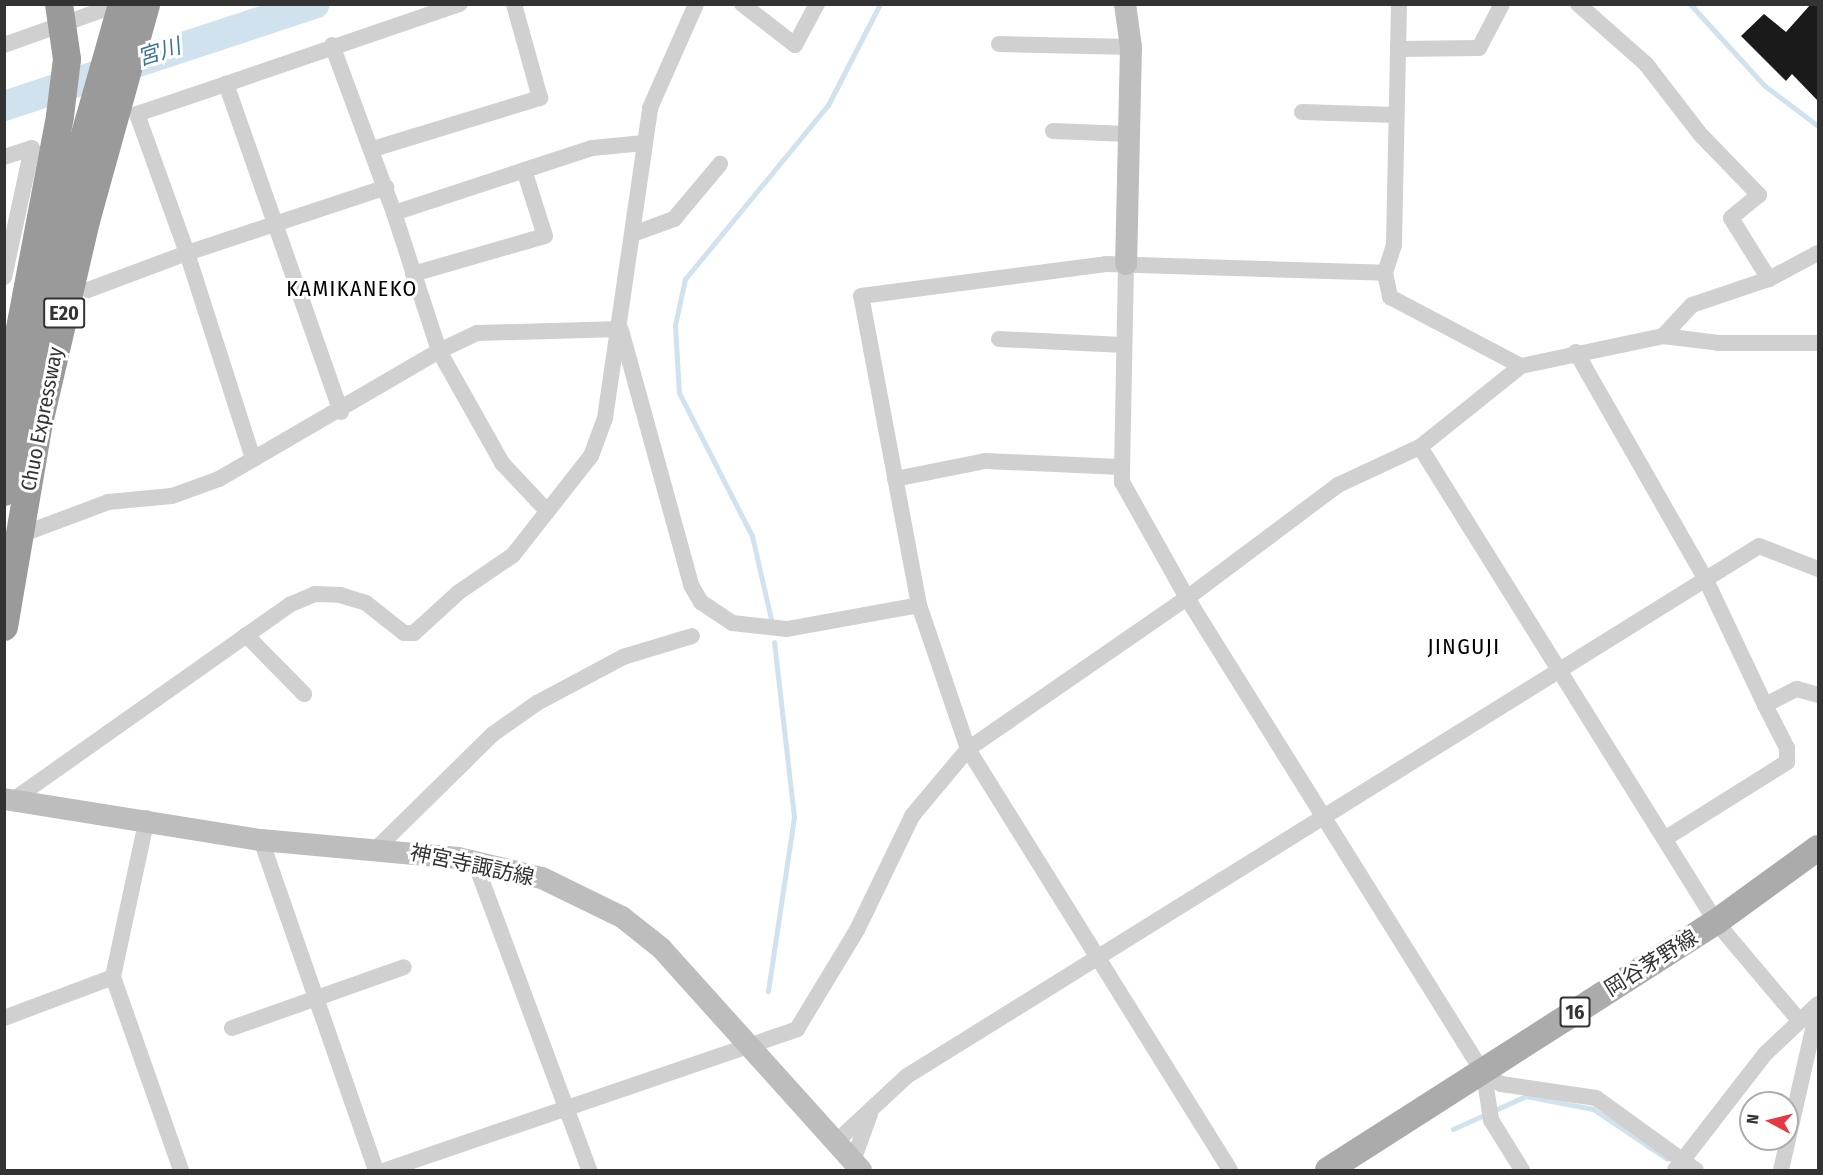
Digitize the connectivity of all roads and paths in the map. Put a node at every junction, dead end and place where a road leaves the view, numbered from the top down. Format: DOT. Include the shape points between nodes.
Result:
graph roads {
  1 [pos="59,4"];
  2 [pos="120,4"];
  3 [pos="146,4"];
  4 [pos="460,4"];
  5 [pos="514,4"];
  6 [pos="696,4"];
  7 [pos="742,4"];
  8 [pos="817,4"];
  9 [pos="1125,4"];
  10 [pos="1399,4"];
  11 [pos="1502,4"];
  12 [pos="1578,4"];
  13 [pos="999,44"];
  14 [pos="4,45"];
  15 [pos="332,45"];
  16 [pos="1131,47"];
  17 [pos="1398,48"];
  18 [pos="226,84"];
  19 [pos="1302,112"];
  20 [pos="1396,115"];
  21 [pos="1053,131"];
  22 [pos="1128,134"];
  23 [pos="644,143"];
  24 [pos="373,148"];
  25 [pos="4,158"];
  26 [pos="720,164"];
  27 [pos="524,170"];
  28 [pos="386,187"];
  29 [pos="394,213"];
  30 [pos="273,224"];
  31 [pos="633,234"];
  32 [pos="187,253"];
  33 [pos="1818,253"];
  34 [pos="1126,264"];
  35 [pos="1384,273"];
  36 [pos="413,274"];
  37 [pos="4,277"];
  38 [pos="1769,279"];
  39 [pos="88,290"];
  40 [pos="621,329"];
  41 [pos="1663,336"];
  42 [pos="999,339"];
  43 [pos="1818,343"];
  44 [pos="1123,345"];
  45 [pos="439,351"];
  46 [pos="1576,352"];
  47 [pos="1521,366"];
  48 [pos="341,412"];
  49 [pos="4,413"];
  50 [pos="1420,447"];
  51 [pos="253,459"];
  52 [pos="1120,467"];
  53 [pos="895,479"];
  54 [pos="4,492"];
  55 [pos="547,511"];
  56 [pos="31,531"];
  57 [pos="1818,568"];
  58 [pos="1705,578"];
  59 [pos="1187,598"];
  60 [pos="919,605"];
  61 [pos="4,627"];
  62 [pos="246,636"];
  63 [pos="692,636"];
  64 [pos="1558,666"];
  65 [pos="304,694"];
  66 [pos="1818,695"];
  67 [pos="1764,705"];
  68 [pos="968,749"];
  69 [pos="9,799"];
  70 [pos="1324,815"];
  71 [pos="147,818"];
  72 [pos="1666,838"];
  73 [pos="261,840"];
  74 [pos="378,847"];
  75 [pos="1818,848"];
  76 [pos="474,860"];
  77 [pos="1716,922"];
  78 [pos="1096,957"];
  79 [pos="404,967"];
  80 [pos="113,977"];
  81 [pos="316,998"];
  82 [pos="1818,1005"];
  83 [pos="4,1018"];
  84 [pos="1798,1019"];
  85 [pos="232,1028"];
  86 [pos="754,1044"];
  87 [pos="1484,1074"];
  88 [pos="566,1108"];
  89 [pos="870,1113"];
  90 [pos="837,1141"];
  91 [pos="857,1166"];
  92 [pos="1684,1167"];
  93 [pos="182,1170"];
  94 [pos="376,1170"];
  95 [pos="386,1170"];
  96 [pos="589,1170"];
  97 [pos="1230,1170"];
  98 [pos="1328,1170"];
  99 [pos="1522,1170"];
  100 [pos="1781,1170"];
  1 -- 49 [label="highway, bridge" via="67,59 60,116"];
  2 -- 14 [label="street"];
  2 -- 54 [label="highway, Chuo Expressway / E20" via="62,215"];
  3 -- 61 [label="highway, Chuo Expressway / E20, bridge" via="86,220 39,423"];
  4 -- 15 [label="street"];
  5 -- 24 [label="street" via="540,98"];
  6 -- 23 [label="street" via="650,108"];
  7 -- 8 [label="street" via="795,45"];
  9 -- 16 [label="main road"];
  10 -- 17 [label="street"];
  11 -- 17 [label="street" via="1479,48"];
  12 -- 38 [label="street" via="1646,64 1700,134 1759,195 1731,218"];
  13 -- 16 [label="street"];
  15 -- 18 [label="street"];
  15 -- 24 [label="street"];
  16 -- 22 [label="main road"];
  17 -- 20 [label="street"];
  18 -- 30 [label="street"];
  18 -- 32 [label="street" via="138,114"];
  19 -- 20 [label="street"];
  20 -- 35 [label="street" via="1394,245"];
  21 -- 22 [label="street"];
  22 -- 34 [label="main road"];
  23 -- 27 [label="street" via="592,148"];
  23 -- 31 [label="street"];
  24 -- 28 [label="street"];
  25 -- 37 [label="street" via="32,148"];
  26 -- 31 [label="street" via="674,219"];
  27 -- 29 [label="street"];
  27 -- 36 [label="street" via="545,236"];
  28 -- 29 [label="street"];
  28 -- 30 [label="street"];
  29 -- 36 [label="street"];
  30 -- 32 [label="street"];
  30 -- 48 [label="street"];
  31 -- 40 [label="street"];
  32 -- 39 [label="street"];
  32 -- 51 [label="street"];
  33 -- 38 [label="street"];
  34 -- 35 [label="street"];
  34 -- 44 [label="street"];
  34 -- 53 [label="street" via="861,296"];
  35 -- 47 [label="street" via="1390,297"];
  36 -- 45 [label="street"];
  38 -- 41 [label="street" via="1692,305"];
  40 -- 45 [label="street" via="477,333"];
  40 -- 55 [label="street" via="605,418 591,456"];
  40 -- 60 [label="street" via="692,585 701,602 732,623 787,629"];
  41 -- 43 [label="street" via="1719,343"];
  41 -- 46 [label="street"];
  42 -- 44 [label="street"];
  44 -- 52 [label="street"];
  45 -- 48 [label="street"];
  45 -- 55 [label="street" via="502,463"];
  46 -- 47 [label="street"];
  46 -- 58 [label="street"];
  47 -- 50 [label="street"];
  48 -- 51 [label="street"];
  50 -- 59 [label="street" via="1338,484"];
  50 -- 64 [label="street"];
  51 -- 56 [label="street" via="172,496 108,502"];
  52 -- 53 [label="street" via="986,461"];
  52 -- 59 [label="street" via="1130,500"];
  53 -- 60 [label="street"];
  55 -- 62 [label="street" via="513,555 459,592 414,633 393,627 366,603 315,594 289,604"];
  57 -- 58 [label="street" via="1759,546"];
  58 -- 64 [label="street"];
  58 -- 67 [label="street"];
  59 -- 68 [label="street"];
  59 -- 70 [label="street"];
  60 -- 68 [label="street"];
  62 -- 65 [label="street"];
  62 -- 69 [label="street"];
  63 -- 74 [label="street" via="623,657 537,703 494,734"];
  64 -- 70 [label="street"];
  64 -- 72 [label="street"];
  66 -- 67 [label="street" via="1797,689"];
  67 -- 72 [label="street" via="1787,748 1787,762"];
  68 -- 78 [label="street"];
  68 -- 86 [label="street" via="912,816 856,930 797,1029"];
  69 -- 71 [label="main road, 神宮寺諏訪線"];
  70 -- 78 [label="street"];
  70 -- 87 [label="street"];
  71 -- 73 [label="main road, 神宮寺諏訪線"];
  71 -- 80 [label="street"];
  72 -- 77 [label="street"];
  73 -- 74 [label="main road, 神宮寺諏訪線"];
  73 -- 81 [label="street"];
  74 -- 76 [label="main road, 神宮寺諏訪線"];
  75 -- 77 [label="main road, 岡谷茅野線 / 16"];
  76 -- 86 [label="main road, 神宮寺諏訪線" via="542,878 622,916 661,948"];
  76 -- 88 [label="street"];
  77 -- 84 [label="street"];
  77 -- 87 [label="main road, 岡谷茅野線 / 16"];
  78 -- 89 [label="street" via="907,1076"];
  78 -- 97 [label="street"];
  79 -- 81 [label="street"];
  80 -- 83 [label="street"];
  80 -- 93 [label="street"];
  81 -- 85 [label="street"];
  81 -- 94 [label="street"];
  82 -- 84 [label="street"];
  82 -- 100 [label="street"];
  84 -- 92 [label="street"];
  86 -- 88 [label="street"];
  86 -- 90 [label="main road, 神宮寺諏訪線"];
  87 -- 92 [label="street" via="1501,1084 1596,1098"];
  87 -- 98 [label="main road, 岡谷茅野線 / 16"];
  87 -- 99 [label="street" via="1491,1120"];
  88 -- 95 [label="street"];
  88 -- 96 [label="street"];
  89 -- 90 [label="street"];
  89 -- 91 [label="street"];
  90 -- 91 [label="main road, 神宮寺諏訪線"];
}
